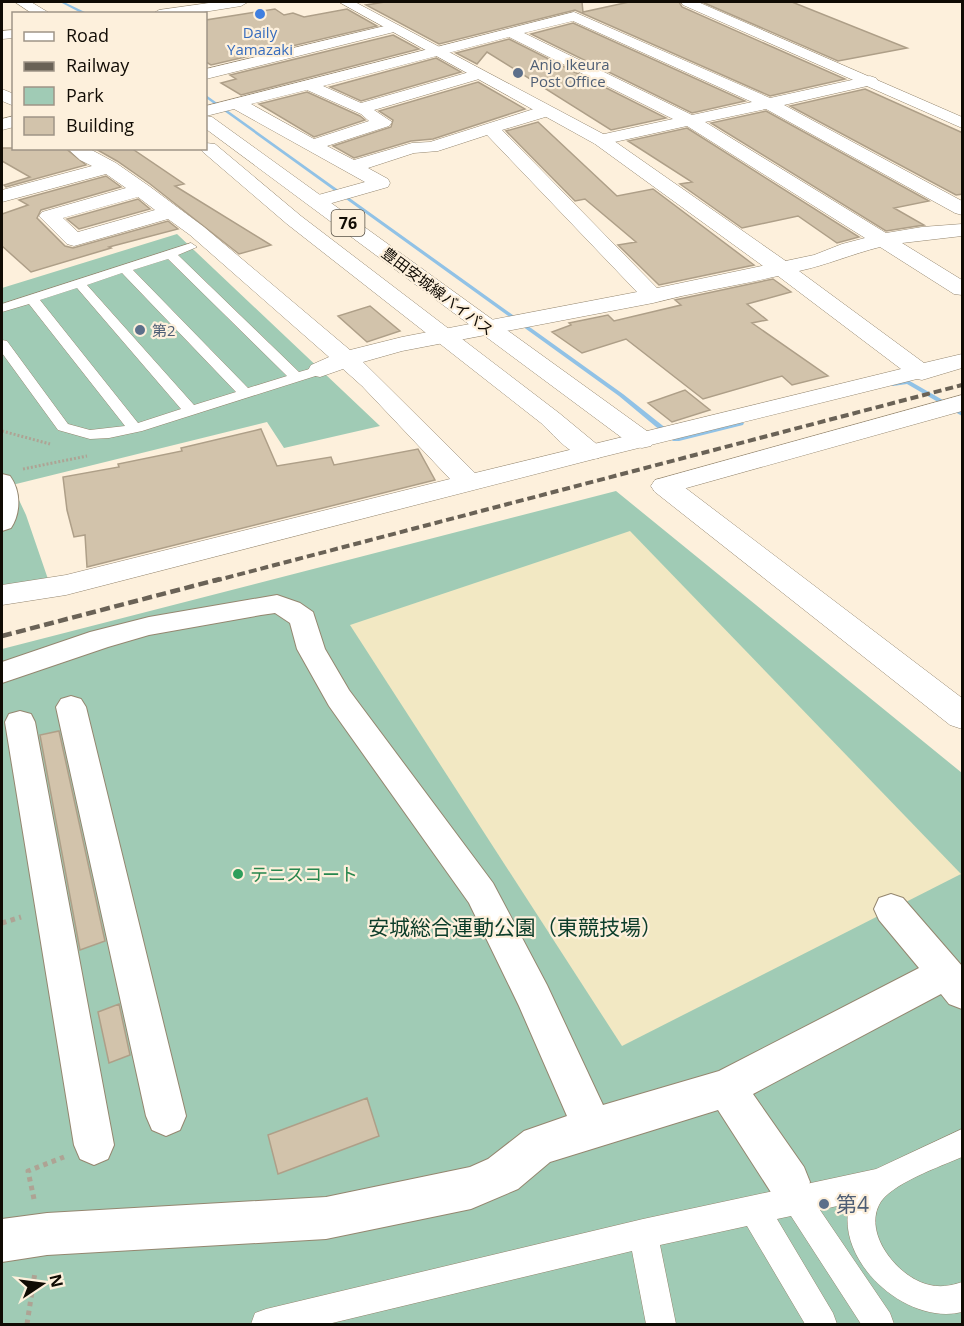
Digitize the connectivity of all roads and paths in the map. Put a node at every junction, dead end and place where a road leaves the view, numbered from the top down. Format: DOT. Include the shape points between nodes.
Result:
graph roads {
  1 [pos="241,2"];
  2 [pos="346,2"];
  3 [pos="688,2"];
  4 [pos="17,8"];
  5 [pos="35,12"];
  6 [pos="173,12"];
  7 [pos="393,28"];
  8 [pos="510,32"];
  9 [pos="436,51"];
  10 [pos="207,74"];
  11 [pos="480,75"];
  12 [pos="870,81"];
  13 [pos="308,84"];
  14 [pos="236,103"];
  15 [pos="768,103"];
  16 [pos="360,109"];
  17 [pos="207,111"];
  18 [pos="546,111"];
  19 [pos="689,120"];
  20 [pos="207,122"];
  21 [pos="963,123"];
  22 [pos="491,129"];
  23 [pos="601,140"];
  24 [pos="312,145"];
  25 [pos="207,147"];
  26 [pos="82,152"];
  27 [pos="112,158"];
  28 [pos="352,167"];
  29 [pos="142,190"];
  30 [pos="2,196"];
  31 [pos="318,201"];
  32 [pos="963,209"];
  33 [pos="170,212"];
  34 [pos="963,230"];
  35 [pos="884,240"];
  36 [pos="200,244"];
  37 [pos="170,254"];
  38 [pos="124,268"];
  39 [pos="782,269"];
  40 [pos="79,283"];
  41 [pos="963,289"];
  42 [pos="653,296"];
  43 [pos="31,298"];
  44 [pos="2,308"];
  45 [pos="488,328"];
  46 [pos="445,335"];
  47 [pos="2,344"];
  48 [pos="344,359"];
  49 [pos="963,361"];
  50 [pos="320,370"];
  51 [pos="922,372"];
  52 [pos="296,377"];
  53 [pos="245,393"];
  54 [pos="191,411"];
  55 [pos="955,411"];
  56 [pos="134,428"];
  57 [pos="2,431"];
  58 [pos="642,440"];
  59 [pos="56,446"];
  60 [pos="78,452"];
  61 [pos="590,452"];
  62 [pos="88,455"];
  63 [pos="2,481"];
  64 [pos="470,484"];
  65 [pos="2,523"];
  66 [pos="2,595"];
  67 [pos="2,673"];
  68 [pos="71,707"];
  69 [pos="963,716"];
  70 [pos="20,723"];
  71 [pos="891,909"];
  72 [pos="954,983"];
  73 [pos="726,1088"];
  74 [pos="166,1116"];
  75 [pos="593,1128"];
  76 [pos="963,1143"];
  77 [pos="94,1145"];
  78 [pos="878,1183"];
  79 [pos="794,1192"];
  80 [pos="755,1211"];
  81 [pos="643,1234"];
  82 [pos="21,1238"];
  83 [pos="963,1296"];
  84 [pos="27,1324"];
  85 [pos="266,1324"];
  86 [pos="661,1324"];
  87 [pos="822,1324"];
  88 [pos="879,1324"];
  1 -- 6 [label="street"];
  2 -- 7 [label="street"];
  3 -- 12 [label="street"];
  4 -- 5 [label="street"];
  7 -- 9 [label="street"];
  7 -- 10 [label="street"];
  8 -- 9 [label="street"];
  8 -- 15 [label="street" via="574,16"];
  8 -- 19 [label="street"];
  9 -- 11 [label="street"];
  9 -- 13 [label="street"];
  11 -- 16 [label="street"];
  11 -- 18 [label="street"];
  12 -- 15 [label="street"];
  12 -- 21 [label="street"];
  13 -- 14 [label="street"];
  13 -- 16 [label="street"];
  14 -- 17 [label="street"];
  14 -- 24 [label="street"];
  15 -- 19 [label="street"];
  15 -- 32 [label="street"];
  16 -- 24 [label="street" via="383,123"];
  18 -- 22 [label="street"];
  18 -- 23 [label="street"];
  19 -- 23 [label="street"];
  19 -- 35 [label="street"];
  20 -- 31 [label="street, 豊田安城線バイパス / 76"];
  22 -- 28 [label="street"];
  22 -- 42 [label="street"];
  23 -- 39 [label="street"];
  24 -- 28 [label="street"];
  25 -- 46 [label="street, 豊田安城線バイパス / 76" via="294,220"];
  26 -- 27 [label="street"];
  27 -- 29 [label="street"];
  27 -- 30 [label="street"];
  28 -- 31 [label="street" via="381,183"];
  29 -- 33 [label="street"];
  29 -- 33 [label="street" via="49,216 74,240"];
  31 -- 45 [label="street, 豊田安城線バイパス / 76"];
  33 -- 36 [label="street"];
  34 -- 35 [label="street"];
  35 -- 39 [label="street"];
  35 -- 41 [label="street"];
  36 -- 37 [label="lane"];
  36 -- 48 [label="street"];
  37 -- 38 [label="lane"];
  37 -- 52 [label="lane"];
  38 -- 40 [label="lane"];
  38 -- 53 [label="lane"];
  39 -- 42 [label="street"];
  39 -- 51 [label="street"];
  40 -- 43 [label="lane"];
  40 -- 54 [label="lane"];
  42 -- 45 [label="street"];
  43 -- 44 [label="lane"];
  43 -- 56 [label="lane"];
  45 -- 46 [label="street"];
  45 -- 58 [label="street, 豊田安城線バイパス / 76"];
  46 -- 48 [label="street"];
  46 -- 61 [label="street, 豊田安城線バイパス / 76"];
  47 -- 56 [label="lane" via="70,432 106,435"];
  48 -- 50 [label="street"];
  48 -- 64 [label="street" via="371,381"];
  49 -- 51 [label="street"];
  50 -- 52 [label="lane"];
  51 -- 58 [label="street"];
  52 -- 53 [label="lane"];
  53 -- 54 [label="lane"];
  54 -- 56 [label="lane"];
  55 -- 69 [label="street" via="665,486"];
  57 -- 59 [label="path"];
  58 -- 61 [label="street"];
  60 -- 62 [label="path"];
  61 -- 64 [label="street"];
  63 -- 65 [label="street" via="6,517"];
  64 -- 66 [label="street" via="66,585"];
  67 -- 75 [label="street" via="149,626 277,604 303,619 311,649 339,698 481,893 534,997"];
  68 -- 74 [label="street"];
  70 -- 77 [label="street"];
  71 -- 72 [label="street"];
  72 -- 73 [label="street"];
  73 -- 75 [label="street"];
  73 -- 79 [label="street"];
  75 -- 82 [label="street" via="538,1145 503,1173 471,1188 326,1218"];
  76 -- 78 [label="lane"];
  78 -- 79 [label="lane"];
  78 -- 83 [label="lane" via="867,1197 862,1214 872,1256 886,1276 926,1300 947,1302"];
  79 -- 80 [label="lane"];
  79 -- 88 [label="lane"];
  80 -- 81 [label="lane"];
  80 -- 87 [label="lane"];
  81 -- 85 [label="lane"];
  81 -- 86 [label="lane"];
  82 -- 84 [label="path"];
}
